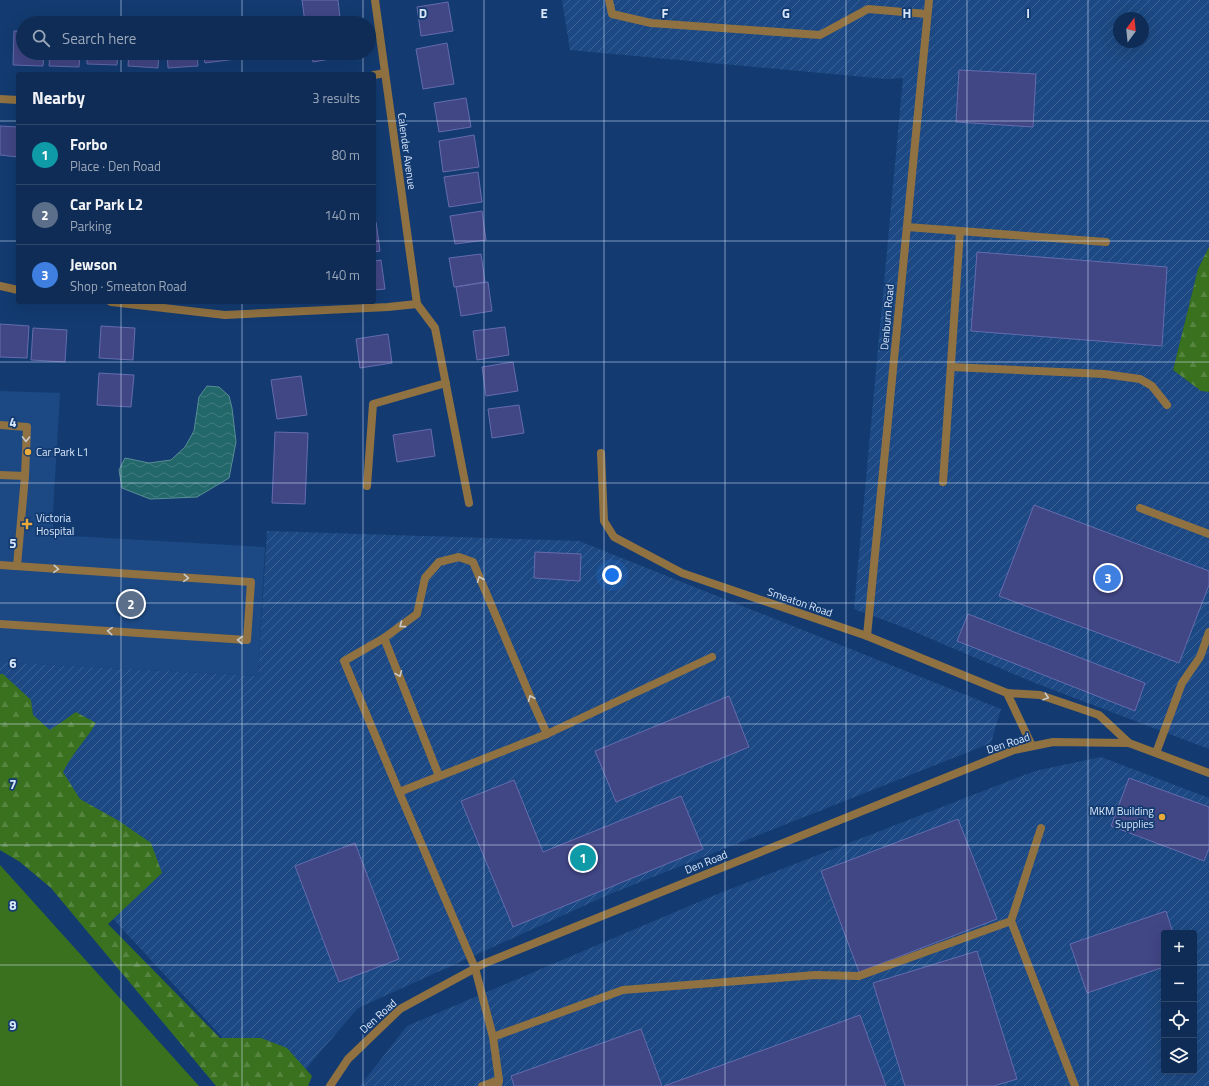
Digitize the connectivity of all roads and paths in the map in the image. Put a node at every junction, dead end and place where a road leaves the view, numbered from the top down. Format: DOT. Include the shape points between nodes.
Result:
graph roads {
  1 [pos="375,0"];
  2 [pos="608,0"];
  3 [pos="929,0"];
  4 [pos="927,14"];
  5 [pos="385,73"];
  6 [pos="376,75"];
  7 [pos="0,99"];
  8 [pos="16,100"];
  9 [pos="907,227"];
  10 [pos="960,231"];
  11 [pos="1106,242"];
  12 [pos="0,286"];
  13 [pos="16,290"];
  14 [pos="129,304"];
  15 [pos="417,304"];
  16 [pos="951,367"];
  17 [pos="446,383"];
  18 [pos="1167,405"];
  19 [pos="0,425"];
  20 [pos="601,453"];
  21 [pos="0,474"];
  22 [pos="26,476"];
  23 [pos="943,482"];
  24 [pos="367,486"];
  25 [pos="469,503"];
  26 [pos="1140,508"];
  27 [pos="1209,534"];
  28 [pos="0,565"];
  29 [pos="17,566"];
  30 [pos="0,624"];
  31 [pos="1209,632"];
  32 [pos="867,636"];
  33 [pos="384,638"];
  34 [pos="712,658"];
  35 [pos="1007,693"];
  36 [pos="547,734"];
  37 [pos="1129,743"];
  38 [pos="1032,746"];
  39 [pos="1156,752"];
  40 [pos="1209,773"];
  41 [pos="439,776"];
  42 [pos="399,792"];
  43 [pos="1041,828"];
  44 [pos="1011,921"];
  45 [pos="475,968"];
  46 [pos="493,1037"];
  47 [pos="498,1083"];
  48 [pos="330,1086"];
  49 [pos="482,1086"];
  50 [pos="1075,1086"];
  1 -- 5 [label="street, Calender Avenue"];
  2 -- 4 [label="street" via="612,14 651,23 820,35 868,9"];
  3 -- 4 [label="street, Denburn Road"];
  4 -- 9 [label="street, Denburn Road"];
  5 -- 6 [label="street"];
  5 -- 15 [label="street, Calender Avenue"];
  7 -- 8 [label="street"];
  9 -- 10 [label="street"];
  9 -- 32 [label="street, Denburn Road"];
  10 -- 11 [label="street"];
  10 -- 16 [label="street"];
  12 -- 13 [label="street"];
  14 -- 15 [label="street" via="225,315"];
  15 -- 17 [label="street" via="435,328"];
  16 -- 18 [label="street" via="1104,374 1140,379 1152,386"];
  16 -- 23 [label="street"];
  17 -- 24 [label="street" via="373,404"];
  17 -- 25 [label="street"];
  19 -- 22 [label="street, one-way" via="26,426"];
  20 -- 32 [label="street, Smeaton Road" via="604,521 614,537 682,573"];
  21 -- 22 [label="street"];
  22 -- 29 [label="street"];
  26 -- 27 [label="street"];
  28 -- 29 [label="street"];
  29 -- 30 [label="street, one-way" via="251,582 247,640"];
  31 -- 39 [label="street" via="1200,657 1182,683"];
  32 -- 35 [label="street, Smeaton Road"];
  36 -- 33 [label="street, one-way" via="473,562 459,557 439,562 425,578 417,614"];
  33 -- 41 [label="street, one-way"];
  33 -- 42 [label="street" via="344,661"];
  34 -- 36 [label="street"];
  35 -- 37 [label="street, Smeaton Road, one-way" via="1040,695 1098,715"];
  35 -- 38 [label="street"];
  36 -- 41 [label="street"];
  37 -- 38 [label="street, Den Road" via="1053,742"];
  37 -- 39 [label="street"];
  38 -- 45 [label="street, Den Road" via="1014,750"];
  39 -- 40 [label="street"];
  41 -- 42 [label="street"];
  42 -- 45 [label="street"];
  43 -- 44 [label="street"];
  44 -- 46 [label="street" via="859,976 815,975 623,990"];
  44 -- 50 [label="street"];
  45 -- 46 [label="street"];
  45 -- 48 [label="street, Den Road" via="400,1009 348,1059"];
  46 -- 47 [label="street"];
  47 -- 49 [label="street"];
}
